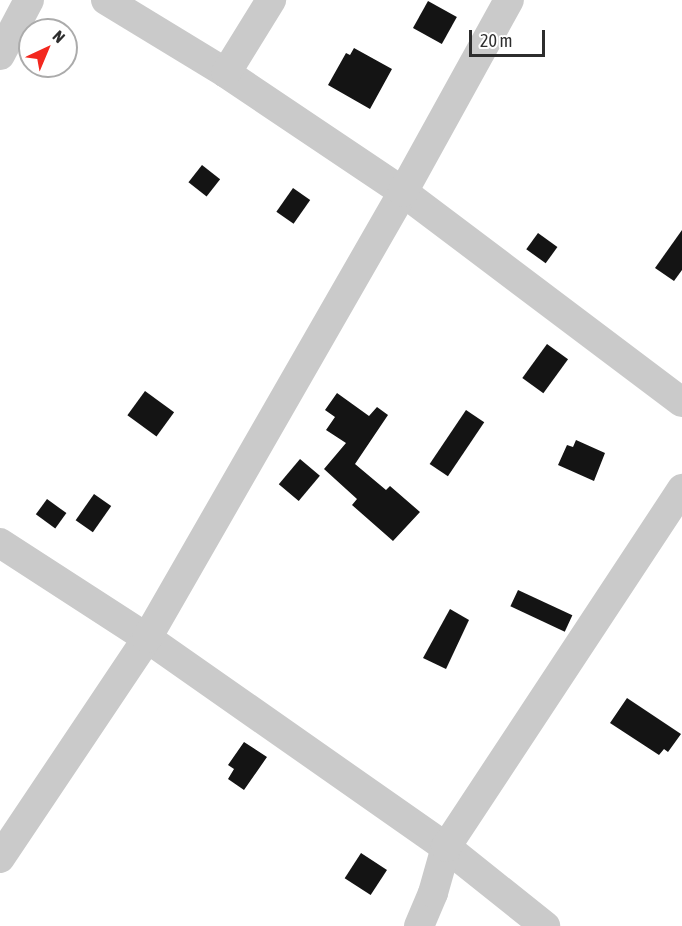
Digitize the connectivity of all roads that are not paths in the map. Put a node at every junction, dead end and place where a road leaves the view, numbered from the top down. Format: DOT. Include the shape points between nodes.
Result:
graph roads {
  1 [pos="29,0"];
  2 [pos="106,0"];
  3 [pos="271,0"];
  4 [pos="509,0"];
  5 [pos="0,55"];
  6 [pos="226,73"];
  7 [pos="403,192"];
  8 [pos="682,402"];
  9 [pos="682,489"];
  10 [pos="0,543"];
  11 [pos="147,638"];
  12 [pos="446,847"];
  13 [pos="0,858"];
  14 [pos="419,926"];
  15 [pos="545,926"];
  1 -- 5 [label="street"];
  2 -- 6 [label="street"];
  3 -- 6 [label="street"];
  4 -- 7 [label="street"];
  6 -- 7 [label="street"];
  7 -- 8 [label="street"];
  7 -- 11 [label="street"];
  9 -- 12 [label="street"];
  10 -- 11 [label="street"];
  11 -- 12 [label="street"];
  11 -- 13 [label="street"];
  12 -- 14 [label="street"];
  12 -- 15 [label="street"];
}
